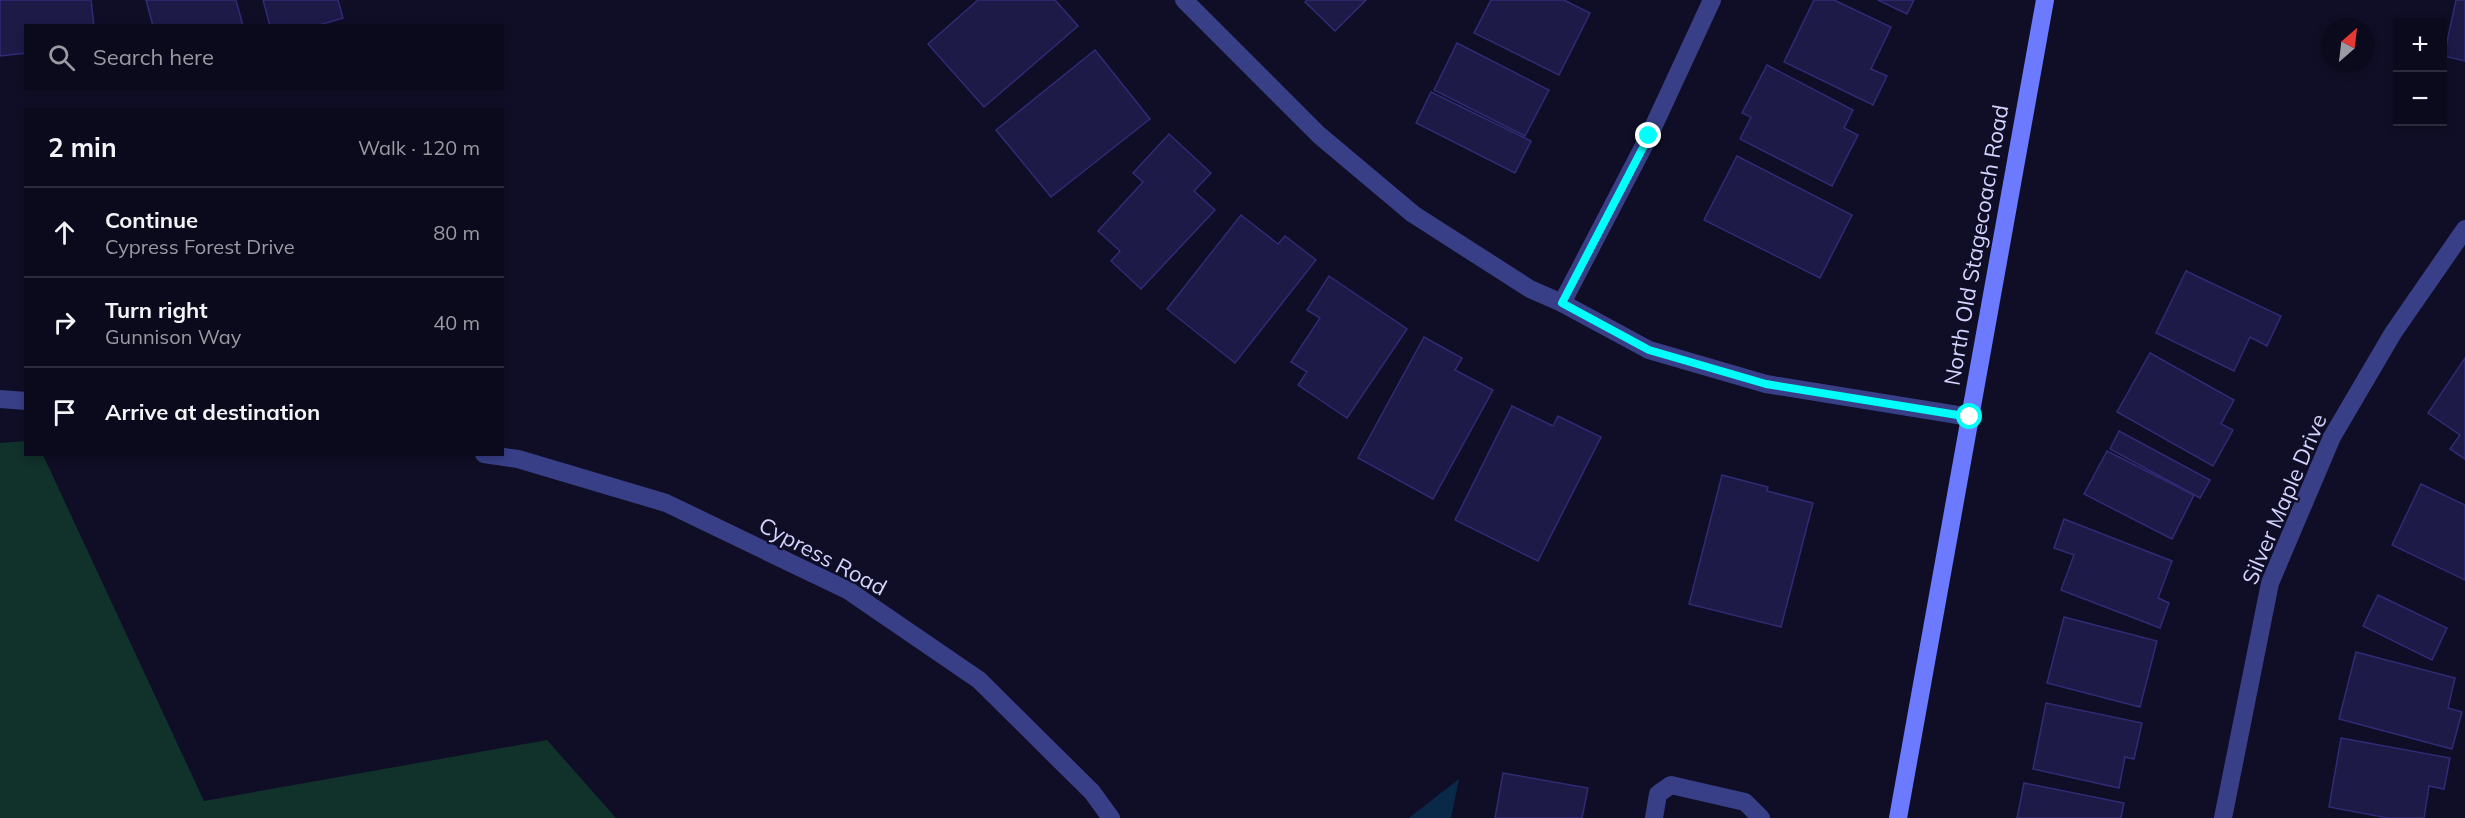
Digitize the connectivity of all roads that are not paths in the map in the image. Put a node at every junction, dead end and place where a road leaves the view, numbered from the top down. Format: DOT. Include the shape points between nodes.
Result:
graph roads {
  1 [pos="1184,0"];
  2 [pos="1712,0"];
  3 [pos="2045,0"];
  4 [pos="2465,229"];
  5 [pos="1562,303"];
  6 [pos="0,399"];
  7 [pos="24,401"];
  8 [pos="1970,417"];
  9 [pos="498,456"];
  10 [pos="1111,818"];
  11 [pos="1654,818"];
  12 [pos="1761,818"];
  13 [pos="1898,818"];
  14 [pos="2223,818"];
  1 -- 5 [label="street" via="1320,135 1413,214 1530,289"];
  2 -- 5 [label="street" via="1649,136"];
  3 -- 8 [label="street, North Old Stagecoach Road"];
  4 -- 14 [label="street, Silver Maple Drive" via="2393,333 2332,437 2270,583"];
  5 -- 8 [label="street" via="1649,350 1766,384"];
  6 -- 7 [label="street"];
  8 -- 13 [label="street, North Old Stagecoach Road"];
  9 -- 10 [label="street, Cypress Road" via="666,503 849,591 979,680 1092,792"];
  11 -- 12 [label="street" via="1658,794 1671,785 1745,801"];
}
